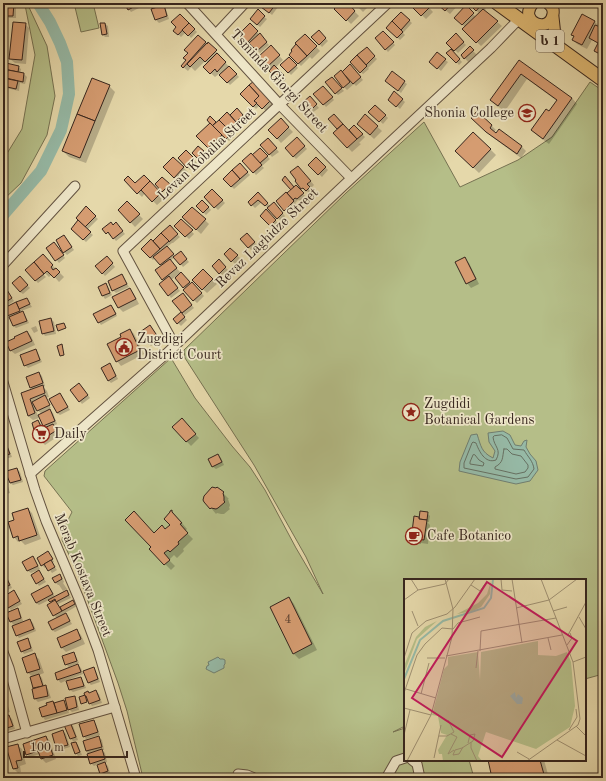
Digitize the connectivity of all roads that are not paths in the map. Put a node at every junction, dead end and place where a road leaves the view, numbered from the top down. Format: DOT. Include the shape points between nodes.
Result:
graph roads {
  1 [pos="187,3"];
  2 [pos="246,3"];
  3 [pos="388,3"];
  4 [pos="498,3"];
  5 [pos="548,3"];
  6 [pos="532,4"];
  7 [pos="515,16"];
  8 [pos="553,17"];
  9 [pos="536,27"];
  10 [pos="216,34"];
  11 [pos="556,45"];
  12 [pos="603,80"];
  13 [pos="280,105"];
  14 [pos="351,178"];
  15 [pos="75,186"];
  16 [pos="3,265"];
  17 [pos="175,346"];
  18 [pos="3,382"];
  19 [pos="30,474"];
  20 [pos="3,652"];
  21 [pos="115,707"];
  22 [pos="27,733"];
  23 [pos="3,739"];
  24 [pos="404,758"];
  25 [pos="413,761"];
  26 [pos="238,774"];
  27 [pos="136,778"];
  28 [pos="254,778"];
  29 [pos="389,778"];
  30 [pos="420,778"];
  1 -- 10 [label="street, Tsminda Giorgi Street"];
  2 -- 10 [label="street"];
  3 -- 13 [label="street, Levan Kobalia Street"];
  4 -- 7 [label="highway, ს 1"];
  5 -- 8 [label="main road" via="553,11"];
  6 -- 7 [label="main road"];
  6 -- 9 [label="main road" via="528,12"];
  7 -- 9 [label="highway, ს 1"];
  7 -- 14 [label="street, Revaz Laghidze Street" via="485,53"];
  8 -- 9 [label="main road" via="546,24"];
  8 -- 11 [label="main road"];
  9 -- 11 [label="highway, ს 1"];
  10 -- 13 [label="street, Tsminda Giorgi Street"];
  11 -- 12 [label="highway, ს 1"];
  13 -- 14 [label="street, Tsminda Giorgi Street"];
  13 -- 17 [label="street, Levan Kobalia Street" via="123,251"];
  14 -- 17 [label="street, Revaz Laghidze Street"];
  15 -- 16 [label="street"];
  17 -- 19 [label="street, Revaz Laghidze Street"];
  18 -- 19 [label="street, Merab Kostava Street"];
  19 -- 21 [label="street, Merab Kostava Street" via="46,521 98,650"];
  20 -- 22 [label="street"];
  21 -- 22 [label="street"];
  21 -- 27 [label="street, Merab Kostava Street"];
  22 -- 23 [label="street"];
  24 -- 29 [label="street" via="396,762 388,775"];
  25 -- 30 [label="street" via="417,764"];
  26 -- 28 [label="street"];
}
